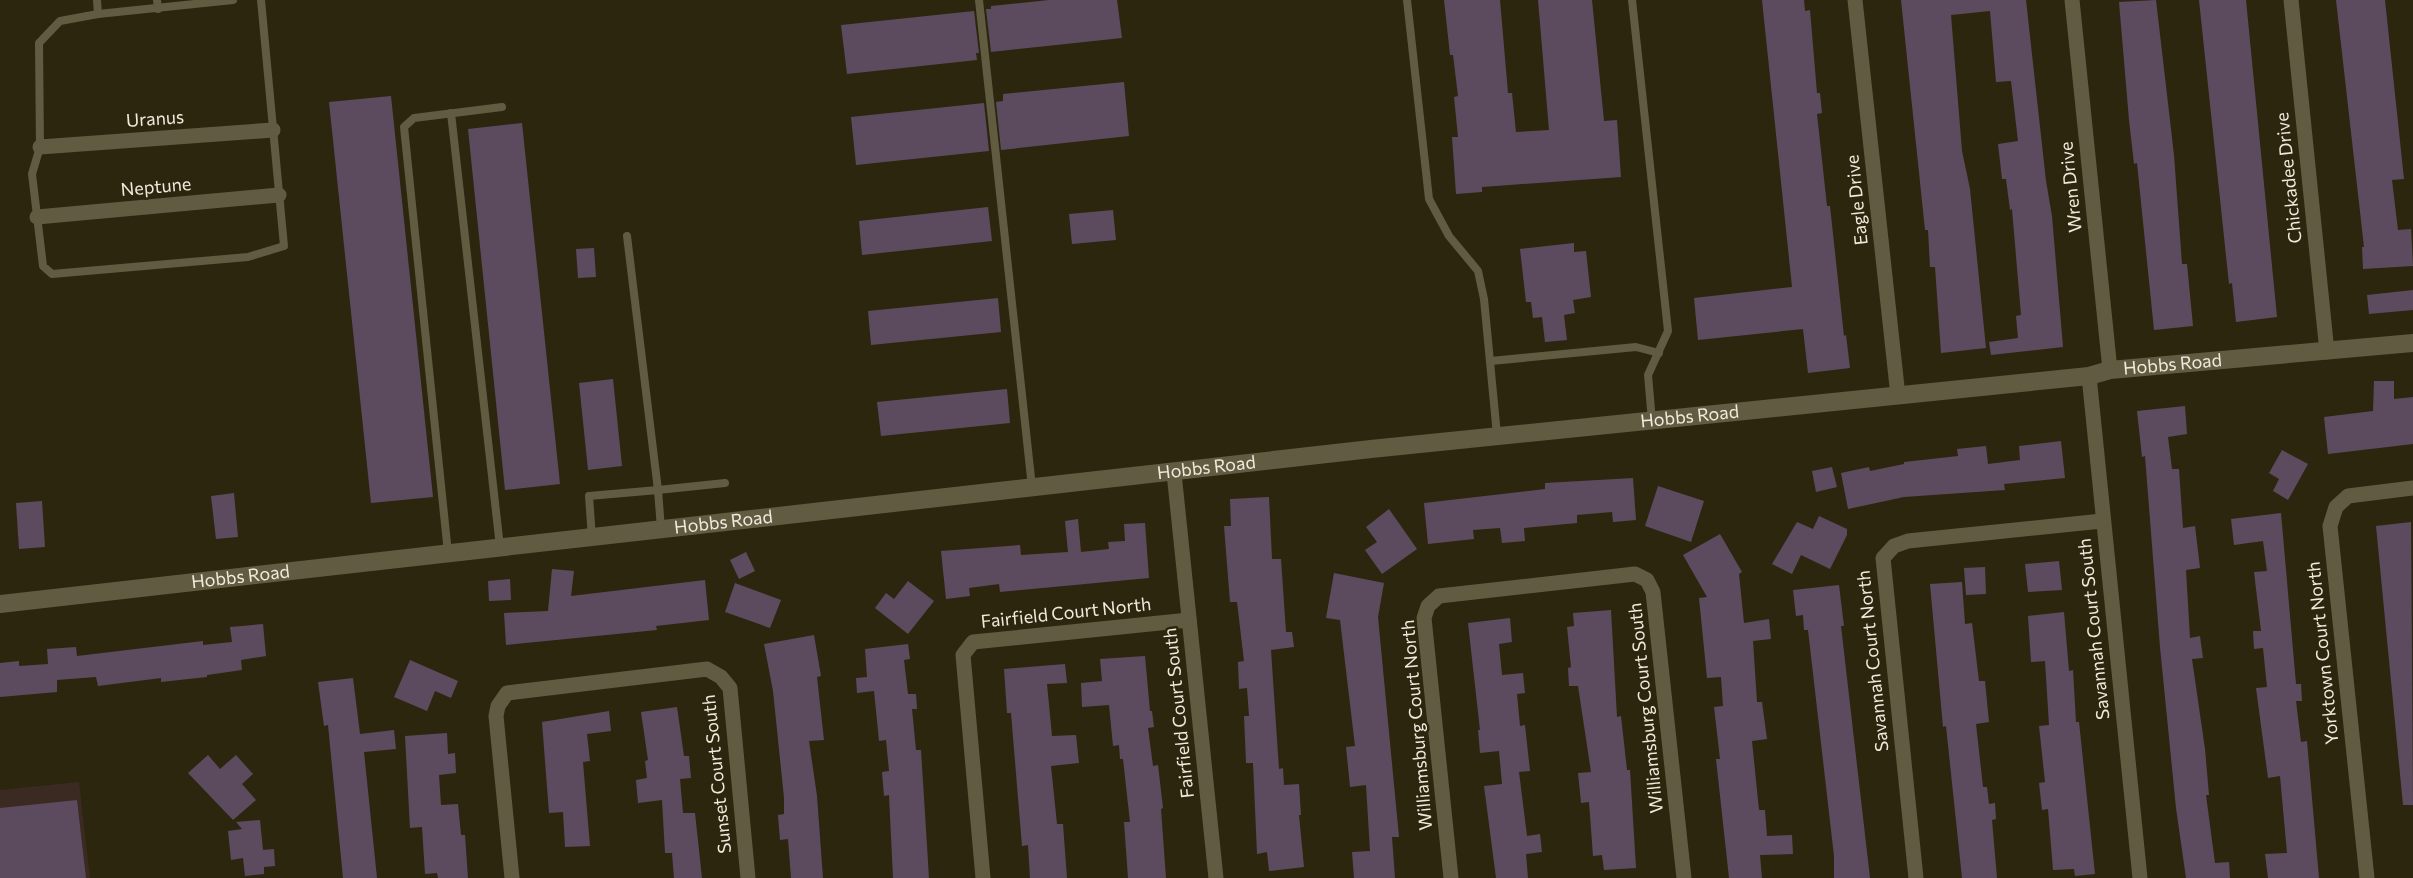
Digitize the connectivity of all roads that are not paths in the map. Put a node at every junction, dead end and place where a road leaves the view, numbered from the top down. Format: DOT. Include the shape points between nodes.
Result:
graph roads {
  1 [pos="97,0"];
  2 [pos="157,0"];
  3 [pos="233,0"];
  4 [pos="261,0"];
  5 [pos="979,0"];
  6 [pos="1407,0"];
  7 [pos="1632,0"];
  8 [pos="1855,0"];
  9 [pos="2072,0"];
  10 [pos="2291,0"];
  11 [pos="208,2"];
  12 [pos="158,9"];
  13 [pos="98,14"];
  14 [pos="502,107"];
  15 [pos="452,113"];
  16 [pos="273,130"];
  17 [pos="40,147"];
  18 [pos="279,195"];
  19 [pos="37,217"];
  20 [pos="627,236"];
  21 [pos="2413,343"];
  22 [pos="2327,351"];
  23 [pos="1659,353"];
  24 [pos="1491,361"];
  25 [pos="2110,370"];
  26 [pos="2089,376"];
  27 [pos="1898,396"];
  28 [pos="1652,421"];
  29 [pos="1497,437"];
  30 [pos="1174,473"];
  31 [pos="725,483"];
  32 [pos="2413,488"];
  33 [pos="1032,489"];
  34 [pos="658,490"];
  35 [pos="2102,521"];
  36 [pos="662,530"];
  37 [pos="592,538"];
  38 [pos="500,548"];
  39 [pos="448,554"];
  40 [pos="1532,585"];
  41 [pos="0,604"];
  42 [pos="1189,620"];
  43 [pos="512,878"];
  44 [pos="748,878"];
  45 [pos="982,878"];
  46 [pos="1216,878"];
  47 [pos="1451,878"];
  48 [pos="1684,878"];
  49 [pos="1916,878"];
  50 [pos="2140,878"];
  51 [pos="2367,878"];
  1 -- 13 [label="lane"];
  2 -- 12 [label="lane"];
  3 -- 11 [label="lane"];
  4 -- 16 [label="lane"];
  5 -- 33 [label="lane"];
  6 -- 24 [label="lane" via="1429,199 1449,236 1478,271"];
  7 -- 23 [label="lane" via="1668,331"];
  8 -- 27 [label="street, Eagle Drive"];
  9 -- 25 [label="street, Wren Drive"];
  10 -- 22 [label="street, Chickadee Drive"];
  11 -- 12 [label="lane"];
  12 -- 13 [label="lane"];
  13 -- 17 [label="lane" via="60,21 39,43"];
  14 -- 15 [label="lane"];
  15 -- 38 [label="lane"];
  15 -- 39 [label="lane" via="414,118 404,127"];
  16 -- 17 [label="street, Uranus"];
  16 -- 18 [label="lane"];
  17 -- 19 [label="lane" via="32,174"];
  18 -- 19 [label="street, Neptune"];
  18 -- 19 [label="lane" via="284,246 248,257 52,274 43,266"];
  20 -- 34 [label="lane"];
  21 -- 22 [label="street, Hobbs Road"];
  22 -- 25 [label="street, Hobbs Road"];
  23 -- 24 [label="lane" via="1636,347"];
  23 -- 28 [label="lane" via="1648,375"];
  24 -- 29 [label="lane"];
  25 -- 26 [label="street, Hobbs Road"];
  26 -- 27 [label="street, Hobbs Road"];
  26 -- 35 [label="street, Savannah Court South"];
  27 -- 28 [label="street, Hobbs Road"];
  28 -- 29 [label="street, Hobbs Road"];
  29 -- 30 [label="street, Hobbs Road"];
  30 -- 33 [label="street, Hobbs Road"];
  30 -- 42 [label="street, Fairfield Court South"];
  31 -- 34 [label="lane"];
  32 -- 51 [label="street, Yorktown Court North" via="2348,496 2336,507 2330,526"];
  33 -- 36 [label="street, Hobbs Road"];
  34 -- 36 [label="lane"];
  34 -- 37 [label="lane" via="589,496"];
  35 -- 49 [label="street, Savannah Court North" via="1908,541 1894,546 1883,558"];
  35 -- 50 [label="street, Savannah Court South"];
  36 -- 37 [label="street, Hobbs Road"];
  37 -- 38 [label="street, Hobbs Road"];
  38 -- 39 [label="street, Hobbs Road"];
  39 -- 41 [label="street, Hobbs Road"];
  40 -- 47 [label="street, Williamsburg Court North" via="1439,596 1428,606 1424,618"];
  40 -- 48 [label="street, Williamsburg Court South" via="1635,574 1647,580 1653,592"];
  42 -- 45 [label="street, Fairfield Court North" via="973,642 963,655"];
  42 -- 46 [label="street, Fairfield Court South"];
  43 -- 44 [label="street, Sunset Court South" via="496,716 507,693 707,669 722,676 730,688"];
}
